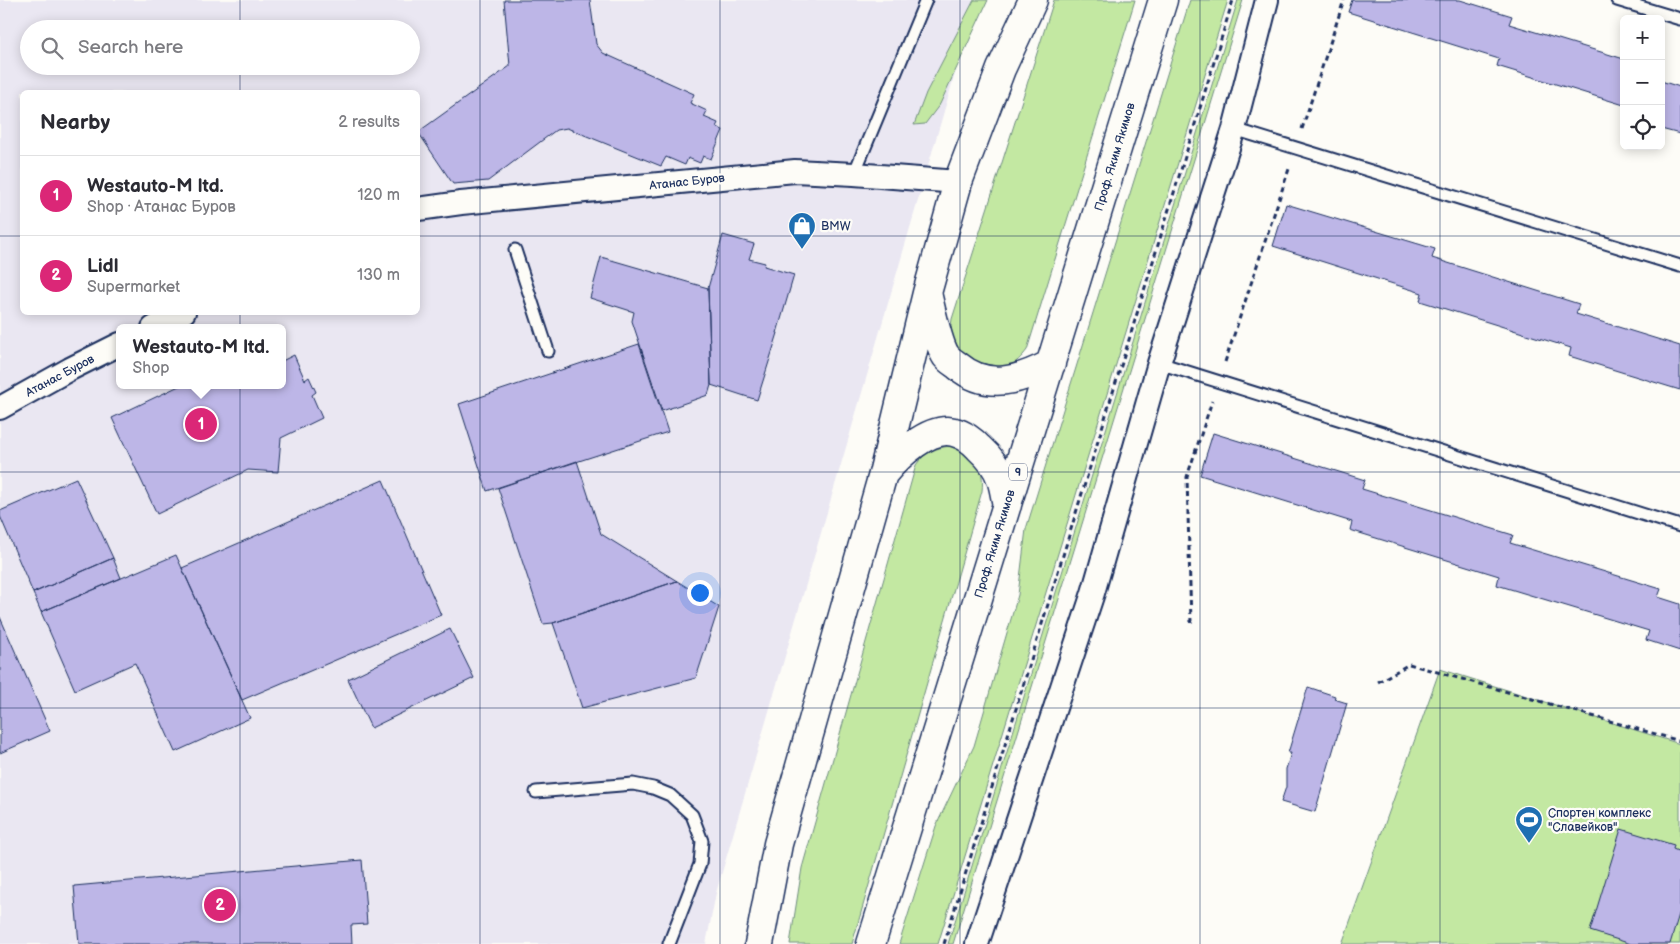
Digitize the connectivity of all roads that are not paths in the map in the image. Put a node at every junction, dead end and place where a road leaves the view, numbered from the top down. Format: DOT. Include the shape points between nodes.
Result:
graph roads {
  1 [pos="926,0"];
  2 [pos="1034,0"];
  3 [pos="1163,0"];
  4 [pos="1267,0"];
  5 [pos="1617,0"];
  6 [pos="1680,19"];
  7 [pos="1234,129"];
  8 [pos="854,174"];
  9 [pos="958,182"];
  10 [pos="420,209"];
  11 [pos="515,250"];
  12 [pos="1680,266"];
  13 [pos="927,293"];
  14 [pos="178,315"];
  15 [pos="161,324"];
  16 [pos="116,346"];
  17 [pos="548,351"];
  18 [pos="1159,363"];
  19 [pos="1051,364"];
  20 [pos="0,408"];
  21 [pos="883,474"];
  22 [pos="1008,505"];
  23 [pos="1680,526"];
  24 [pos="536,792"];
  25 [pos="669,944"];
  26 [pos="759,944"];
  27 [pos="871,944"];
  28 [pos="978,944"];
  1 -- 8 [label="lane"];
  2 -- 9 [label="highway" via="1001,70"];
  3 -- 19 [label="highway, Проф. Яким Якимов / 9"];
  4 -- 7 [label="street"];
  5 -- 6 [label="lane"];
  7 -- 12 [label="lane"];
  7 -- 18 [label="street"];
  8 -- 9 [label="street, Атанас Буров"];
  8 -- 10 [label="street, Атанас Буров" via="795,171"];
  9 -- 13 [label="highway"];
  11 -- 17 [label="lane"];
  13 -- 19 [label="highway" via="946,356 964,371 984,381 1000,381 1027,376"];
  13 -- 21 [label="highway"];
  14 -- 15 [label="street"];
  16 -- 20 [label="street, Атанас Буров"];
  18 -- 23 [label="lane"];
  18 -- 28 [label="street" via="1093,593"];
  19 -- 22 [label="highway, Проф. Яким Якимов / 9"];
  21 -- 22 [label="highway" via="913,444 936,433 952,431 973,442 991,459 1001,478"];
  21 -- 26 [label="highway" via="778,844"];
  22 -- 27 [label="highway, Проф. Яким Якимов / 9"];
  24 -- 25 [label="lane" via="633,784 670,795 692,815 702,841 700,864"];
}
